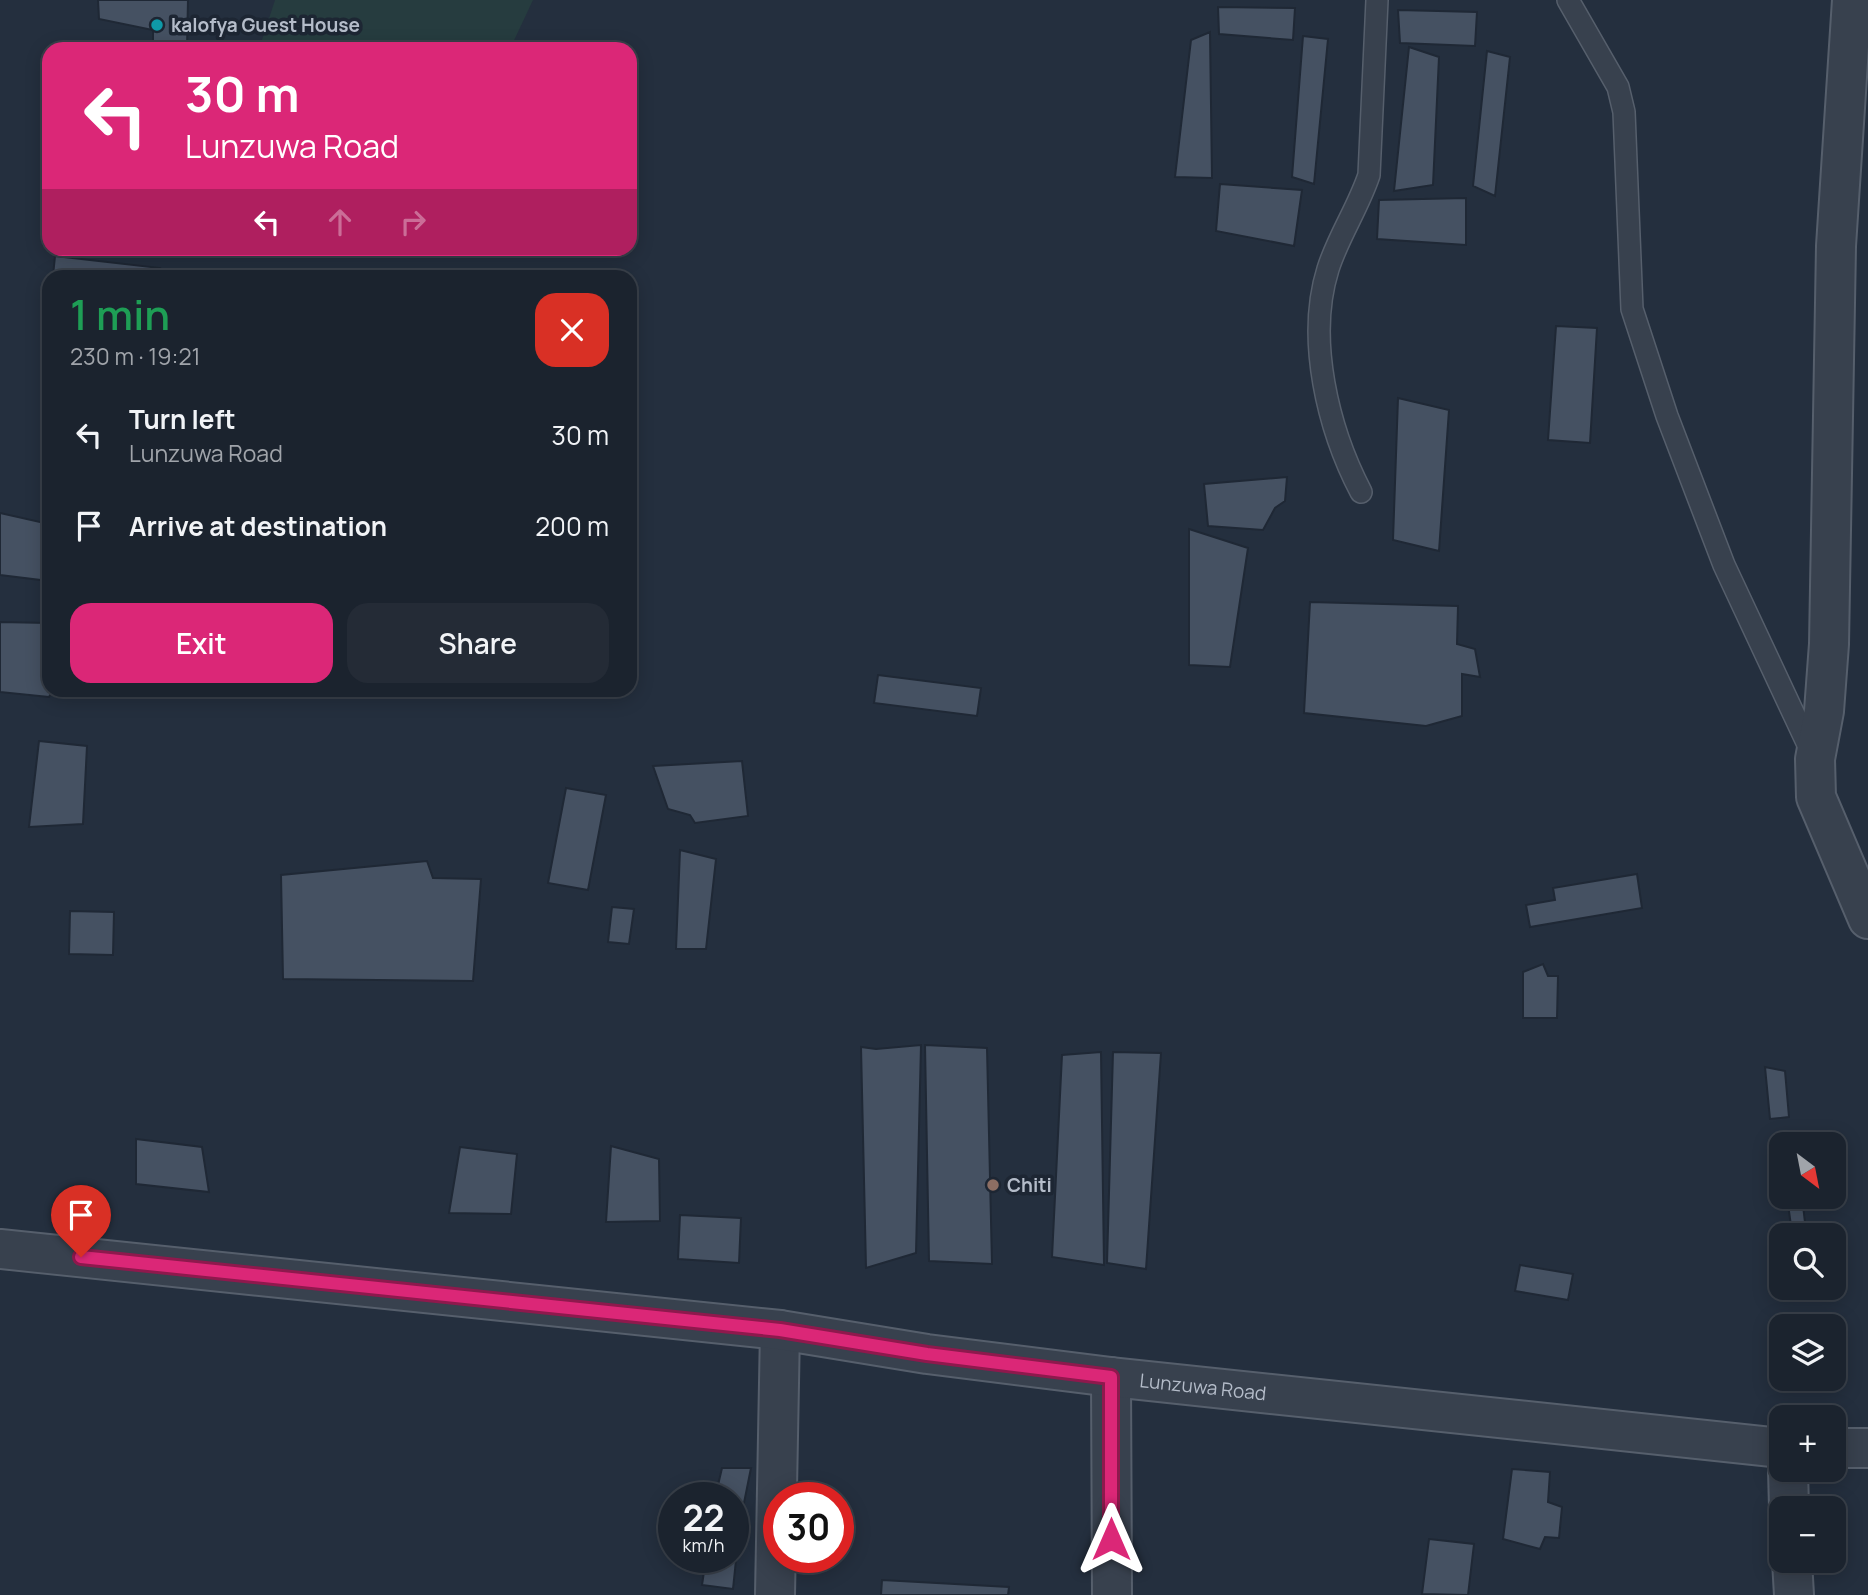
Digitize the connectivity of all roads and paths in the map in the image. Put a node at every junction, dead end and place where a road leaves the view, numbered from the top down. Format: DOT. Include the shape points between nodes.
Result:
graph roads {
  1 [pos="1377,0"];
  2 [pos="1568,0"];
  3 [pos="1852,0"];
  4 [pos="1362,492"];
  5 [pos="1815,759"];
  6 [pos="1864,896"];
  7 [pos="0,1249"];
  8 [pos="780,1330"];
  9 [pos="1111,1377"];
  10 [pos="1769,1447"];
  11 [pos="1846,1448"];
  12 [pos="1868,1448"];
  13 [pos="1793,1573"];
  14 [pos="775,1595"];
  15 [pos="1112,1595"];
  16 [pos="1794,1595"];
  1 -- 4 [label="lane" via="1369,176 1328,268 1320,338 1326,398 1346,464"];
  2 -- 5 [label="lane" via="1618,87 1624,112 1632,309 1647,356 1724,565"];
  3 -- 5 [label="street" via="1836,246 1829,644"];
  5 -- 6 [label="street" via="1816,797"];
  7 -- 8 [label="street, Lunzuwa Road"];
  8 -- 9 [label="street, Lunzuwa Road"];
  8 -- 14 [label="street"];
  9 -- 10 [label="street, Lunzuwa Road"];
  9 -- 15 [label="street"];
  11 -- 12 [label="street"];
  13 -- 16 [label="street"];
}
